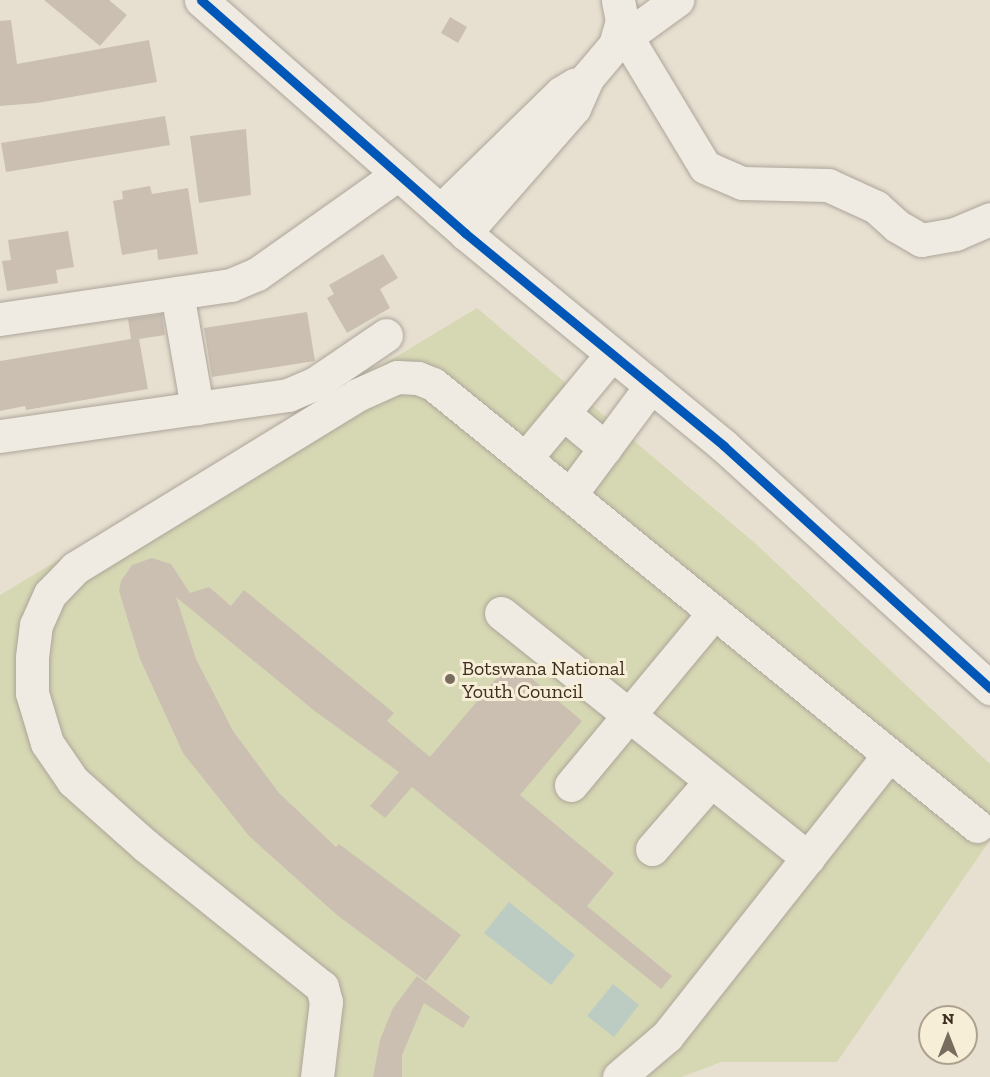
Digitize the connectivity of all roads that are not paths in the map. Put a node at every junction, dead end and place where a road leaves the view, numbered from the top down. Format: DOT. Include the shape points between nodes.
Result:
graph roads {
  1 [pos="201,0"];
  2 [pos="618,0"];
  3 [pos="677,0"];
  4 [pos="621,41"];
  5 [pos="588,77"];
  6 [pos="398,174"];
  7 [pos="440,211"];
  8 [pos="990,219"];
  9 [pos="465,233"];
  10 [pos="177,293"];
  11 [pos="0,319"];
  12 [pos="386,335"];
  13 [pos="612,354"];
  14 [pos="651,386"];
  15 [pos="196,408"];
  16 [pos="563,413"];
  17 [pos="0,436"];
  18 [pos="605,448"];
  19 [pos="525,459"];
  20 [pos="570,495"];
  21 [pos="501,613"];
  22 [pos="714,613"];
  23 [pos="990,688"];
  24 [pos="630,716"];
  25 [pos="889,755"];
  26 [pos="711,781"];
  27 [pos="571,785"];
  28 [pos="977,826"];
  29 [pos="652,849"];
  30 [pos="808,858"];
  31 [pos="318,1077"];
  32 [pos="619,1077"];
  1 -- 6 [label="street"];
  2 -- 4 [label="street"];
  3 -- 4 [label="street"];
  4 -- 5 [label="street"];
  4 -- 8 [label="street" via="705,167 741,183 828,185 876,207 921,240 955,234"];
  5 -- 7 [label="street" via="561,93"];
  5 -- 9 [label="street" via="574,108"];
  6 -- 7 [label="street"];
  6 -- 10 [label="street" via="257,274 231,285"];
  7 -- 9 [label="street"];
  9 -- 13 [label="street"];
  10 -- 11 [label="street"];
  10 -- 15 [label="street"];
  12 -- 15 [label="street" via="314,384 288,395"];
  13 -- 14 [label="street"];
  13 -- 16 [label="street"];
  14 -- 18 [label="street"];
  14 -- 23 [label="street" via="724,446"];
  15 -- 17 [label="street"];
  16 -- 18 [label="street"];
  16 -- 19 [label="street"];
  18 -- 20 [label="street"];
  19 -- 20 [label="street"];
  19 -- 31 [label="street" via="433,384 398,377 357,395 75,568 50,594 36,625 32,693 47,743 74,781 146,846 322,987 326,1002"];
  20 -- 22 [label="street"];
  21 -- 24 [label="street"];
  22 -- 24 [label="street"];
  22 -- 25 [label="street"];
  24 -- 26 [label="street"];
  24 -- 27 [label="street"];
  25 -- 28 [label="street"];
  25 -- 30 [label="street"];
  26 -- 29 [label="street"];
  26 -- 30 [label="street"];
  30 -- 32 [label="street" via="667,1036"];
}
